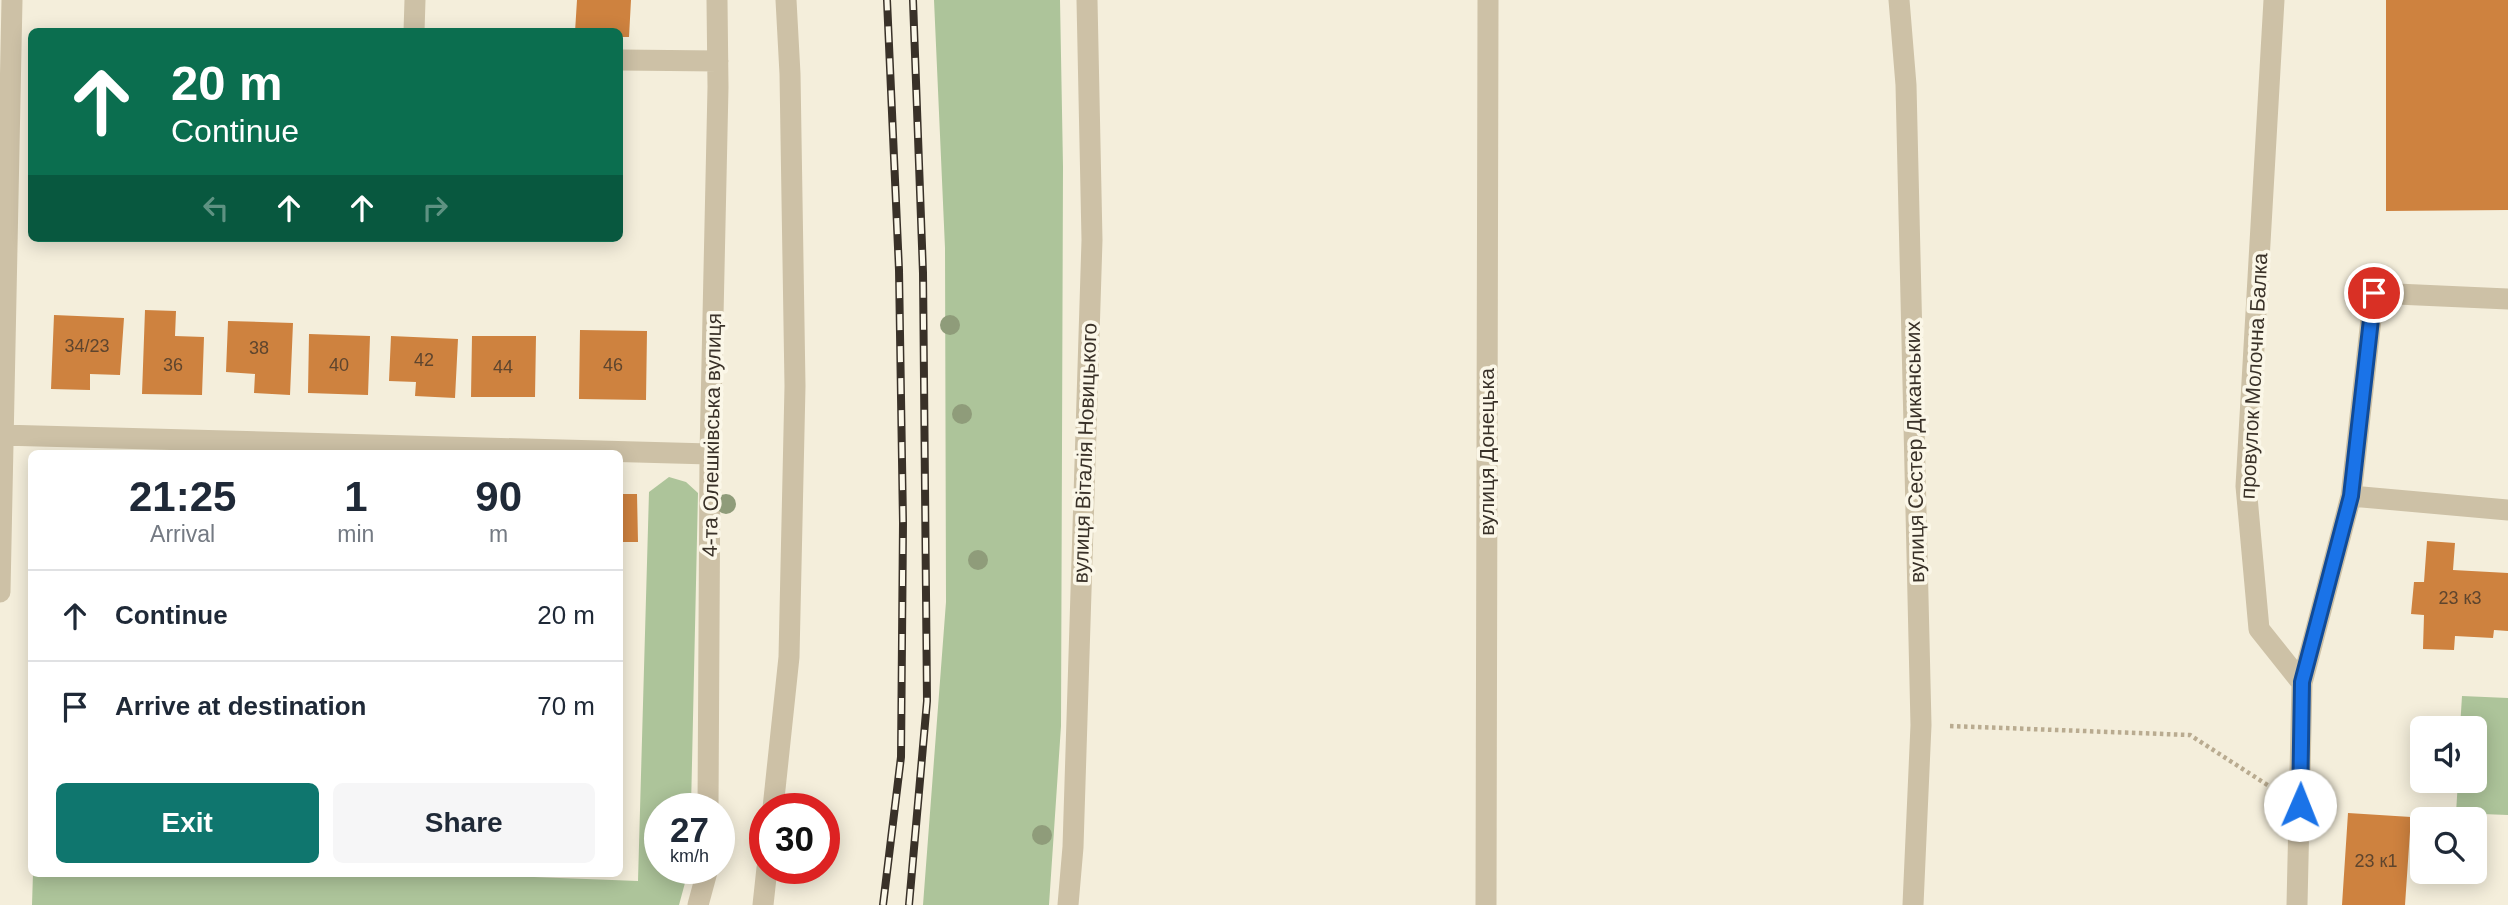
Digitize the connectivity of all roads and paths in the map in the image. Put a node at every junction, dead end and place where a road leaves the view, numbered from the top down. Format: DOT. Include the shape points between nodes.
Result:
graph roads {
  1 [pos="12,0"];
  2 [pos="415,0"];
  3 [pos="717,0"];
  4 [pos="786,0"];
  5 [pos="1087,0"];
  6 [pos="1488,0"];
  7 [pos="1899,0"];
  8 [pos="2274,0"];
  9 [pos="414,28"];
  10 [pos="623,60"];
  11 [pos="718,61"];
  12 [pos="2508,299"];
  13 [pos="2,435"];
  14 [pos="561,450"];
  15 [pos="623,452"];
  16 [pos="710,454"];
  17 [pos="2351,496"];
  18 [pos="2508,510"];
  19 [pos="0,592"];
  20 [pos="2302,682"];
  21 [pos="1921,725"];
  22 [pos="708,793"];
  23 [pos="775,793"];
  24 [pos="2300,805"];
  25 [pos="704,884"];
  26 [pos="765,884"];
  27 [pos="699,903"];
  28 [pos="763,905"];
  29 [pos="1068,905"];
  30 [pos="1486,905"];
  31 [pos="1913,905"];
  32 [pos="2297,905"];
  1 -- 13 [label="street"];
  2 -- 9 [label="street"];
  3 -- 11 [label="street, 4-та Олешківська вулиця"];
  4 -- 23 [label="street" via="795,399 789,657"];
  5 -- 29 [label="street, вулиця Віталія Новицького" via="1092,240"];
  6 -- 30 [label="street, вулиця Донецька"];
  7 -- 21 [label="street, вулиця Сестер Диканських" via="1906,85"];
  8 -- 20 [label="street, провулок Молочна Балка" via="2246,486 2259,629"];
  10 -- 11 [label="street"];
  11 -- 16 [label="street, 4-та Олешківська вулиця"];
  12 -- 17 [label="street" via="2374,293"];
  13 -- 14 [label="street"];
  13 -- 19 [label="street"];
  15 -- 16 [label="street"];
  16 -- 22 [label="street, 4-та Олешківська вулиця"];
  17 -- 18 [label="street"];
  17 -- 20 [label="street"];
  20 -- 24 [label="street"];
  21 -- 24 [label="path" via="2190,735"];
  21 -- 31 [label="street, вулиця Сестер Диканських"];
  24 -- 32 [label="street"];
  25 -- 27 [label="street"];
  26 -- 28 [label="street"];
}
